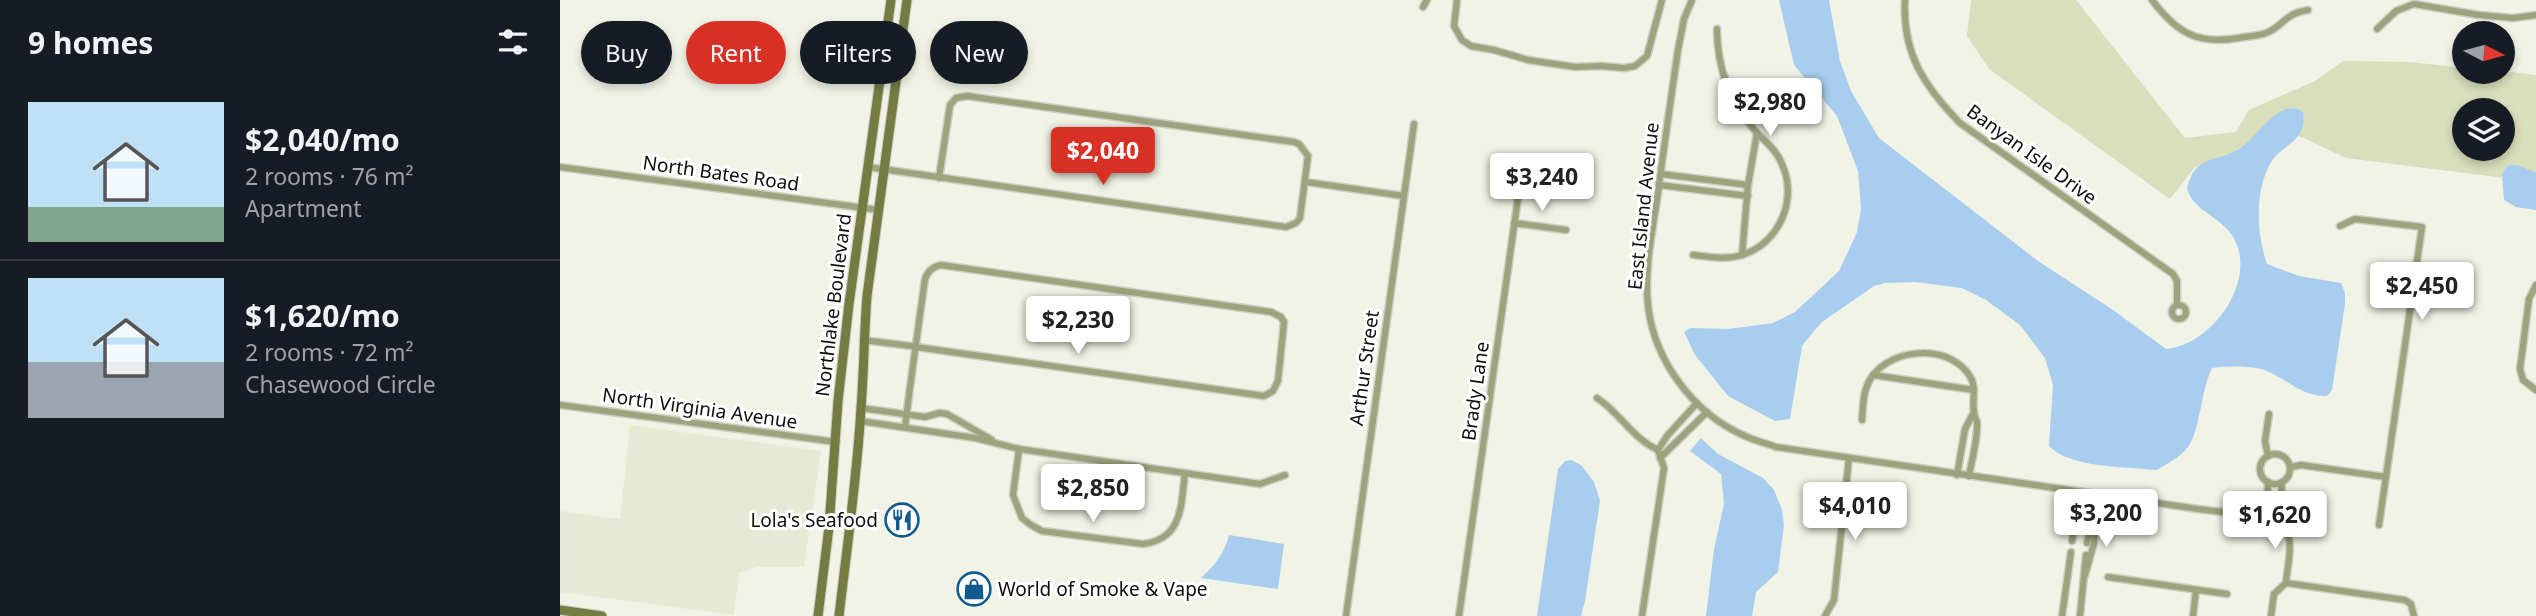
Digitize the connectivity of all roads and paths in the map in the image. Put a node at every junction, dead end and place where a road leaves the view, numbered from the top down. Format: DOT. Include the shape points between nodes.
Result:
graph roads {
  1 [pos="891,0"];
  2 [pos="907,0"];
  3 [pos="1427,0"];
  4 [pos="1457,0"];
  5 [pos="1662,0"];
  6 [pos="1692,0"];
  7 [pos="1905,0"];
  8 [pos="2152,0"];
  9 [pos="1423,7"];
  10 [pos="2308,10"];
  11 [pos="2536,15"];
  12 [pos="1717,29"];
  13 [pos="2377,29"];
  14 [pos="1414,124"];
  15 [pos="1757,133"];
  16 [pos="560,167"];
  17 [pos="868,167"];
  18 [pos="884,170"];
  19 [pos="1522,170"];
  20 [pos="1661,174"];
  21 [pos="939,178"];
  22 [pos="1306,182"];
  23 [pos="1659,185"];
  24 [pos="1748,185"];
  25 [pos="1404,196"];
  26 [pos="1748,196"];
  27 [pos="863,208"];
  28 [pos="878,210"];
  29 [pos="1514,223"];
  30 [pos="2340,226"];
  31 [pos="1566,230"];
  32 [pos="1693,255"];
  33 [pos="1742,255"];
  34 [pos="2536,285"];
  35 [pos="2177,305"];
  36 [pos="863,340"];
  37 [pos="916,347"];
  38 [pos="1873,375"];
  39 [pos="1974,390"];
  40 [pos="2536,390"];
  41 [pos="1597,398"];
  42 [pos="1697,403"];
  43 [pos="560,405"];
  44 [pos="861,408"];
  45 [pos="1707,412"];
  46 [pos="1974,412"];
  47 [pos="2269,414"];
  48 [pos="907,415"];
  49 [pos="1861,420"];
  50 [pos="860,421"];
  51 [pos="905,427"];
  52 [pos="993,441"];
  53 [pos="836,442"];
  54 [pos="1019,449"];
  55 [pos="1659,454"];
  56 [pos="2268,456"];
  57 [pos="1849,458"];
  58 [pos="2291,467"];
  59 [pos="1185,473"];
  60 [pos="1285,475"];
  61 [pos="1957,475"];
  62 [pos="1969,476"];
  63 [pos="2386,477"];
  64 [pos="2268,482"];
  65 [pos="2283,482"];
  66 [pos="2062,489"];
  67 [pos="2079,492"];
  68 [pos="2096,495"];
  69 [pos="2077,510"];
  70 [pos="2272,513"];
  71 [pos="2094,517"];
  72 [pos="2379,525"];
  73 [pos="2072,541"];
  74 [pos="2087,543"];
  75 [pos="2071,552"];
  76 [pos="2085,555"];
  77 [pos="2068,572"];
  78 [pos="2085,575"];
  79 [pos="2108,577"];
  80 [pos="2286,583"];
  81 [pos="2196,590"];
  82 [pos="2227,594"];
  83 [pos="560,610"];
  84 [pos="602,616"];
  85 [pos="818,616"];
  86 [pos="839,616"];
  87 [pos="1346,616"];
  88 [pos="1459,616"];
  89 [pos="1642,616"];
  90 [pos="1825,616"];
  91 [pos="2062,616"];
  92 [pos="2080,616"];
  93 [pos="2193,616"];
  94 [pos="2271,616"];
  95 [pos="2414,616"];
  1 -- 17 [label="main road, Northlake Boulevard"];
  2 -- 18 [label="main road, Northlake Boulevard"];
  3 -- 9 [label="street"];
  4 -- 5 [label="street" via="1454,26 1471,46 1539,62 1624,68 1647,56"];
  6 -- 20 [label="street, East Island Avenue" via="1678,50"];
  7 -- 35 [label="street, Banyan Isle Drive" via="1912,57 1931,92 1960,123 2173,274"];
  8 -- 10 [label="street" via="2178,29 2210,40 2267,33 2285,18"];
  11 -- 13 [label="street" via="2479,15 2414,4 2396,11"];
  12 -- 15 [label="street" via="1720,66 1729,93"];
  14 -- 25 [label="street, Arthur Street"];
  15 -- 24 [label="street"];
  15 -- 33 [label="street" via="1783,164 1787,205 1774,233"];
  16 -- 27 [label="street, North Bates Road"];
  17 -- 18 [label="street"];
  17 -- 27 [label="main road, Northlake Boulevard"];
  18 -- 21 [label="street"];
  18 -- 28 [label="main road, Northlake Boulevard"];
  19 -- 29 [label="street, Brady Lane"];
  20 -- 23 [label="street, East Island Avenue"];
  20 -- 24 [label="street"];
  21 -- 22 [label="street" via="1286,227 1300,218"];
  21 -- 22 [label="street" via="950,105 961,96 1294,142 1307,151"];
  22 -- 25 [label="street"];
  23 -- 26 [label="street"];
  23 -- 42 [label="street, East Island Avenue" via="1648,264 1648,304 1669,367"];
  24 -- 26 [label="street"];
  25 -- 87 [label="street, Arthur Street"];
  26 -- 33 [label="street"];
  27 -- 28 [label="street, North Bates Road"];
  27 -- 53 [label="main road, Northlake Boulevard"];
  28 -- 36 [label="main road, Northlake Boulevard"];
  29 -- 31 [label="street"];
  29 -- 88 [label="street, Brady Lane"];
  30 -- 63 [label="street" via="2355,219 2422,227"];
  32 -- 33 [label="street"];
  34 -- 40 [label="street" via="2529,299 2520,369 2523,380"];
  36 -- 37 [label="street"];
  36 -- 44 [label="main road, Northlake Boulevard"];
  37 -- 37 [label="street" via="927,274 941,265 1271,312 1284,322 1276,387 1264,396"];
  37 -- 48 [label="street"];
  38 -- 39 [label="street"];
  38 -- 39 [label="street" via="1898,357 1928,353 1948,358 1964,369"];
  38 -- 49 [label="street"];
  39 -- 46 [label="street"];
  41 -- 55 [label="street"];
  42 -- 45 [label="street, East Island Avenue"];
  42 -- 55 [label="street" via="1667,436"];
  43 -- 53 [label="street, North Virginia Avenue"];
  44 -- 48 [label="street"];
  44 -- 50 [label="main road, Northlake Boulevard"];
  45 -- 55 [label="street"];
  45 -- 57 [label="street, East Island Avenue" via="1744,436 1776,447"];
  46 -- 61 [label="street" via="1965,429"];
  46 -- 62 [label="street" via="1977,422"];
  47 -- 56 [label="street"];
  48 -- 51 [label="street"];
  48 -- 52 [label="street" via="947,414"];
  50 -- 51 [label="street"];
  50 -- 86 [label="main road, Northlake Boulevard"];
  51 -- 52 [label="street"];
  52 -- 54 [label="street"];
  53 -- 85 [label="main road, Northlake Boulevard"];
  54 -- 59 [label="street"];
  54 -- 59 [label="street" via="1013,495 1016,506 1022,518 1042,531 1153,543 1174,529"];
  55 -- 89 [label="street" via="1664,468"];
  56 -- 58 [label="street" via="2280,455"];
  56 -- 64 [label="street" via="2259,469"];
  57 -- 61 [label="street, East Island Avenue"];
  57 -- 90 [label="street" via="1834,600"];
  58 -- 63 [label="street"];
  58 -- 65 [label="street"];
  59 -- 60 [label="street" via="1260,484"];
  61 -- 62 [label="street, East Island Avenue"];
  62 -- 66 [label="street, East Island Avenue"];
  63 -- 72 [label="street"];
  64 -- 65 [label="street"];
  64 -- 70 [label="street"];
  65 -- 70 [label="street"];
  66 -- 67 [label="street, East Island Avenue"];
  66 -- 69 [label="street"];
  67 -- 68 [label="street, East Island Avenue"];
  67 -- 69 [label="street"];
  68 -- 70 [label="street, East Island Avenue" via="2240,514"];
  68 -- 71 [label="street"];
  69 -- 73 [label="street"];
  70 -- 80 [label="street" via="2280,519 2290,543"];
  71 -- 74 [label="street"];
  71 -- 78 [label="street" via="2094,543"];
  75 -- 77 [label="street"];
  76 -- 78 [label="street"];
  77 -- 78 [label="street"];
  77 -- 91 [label="street"];
  78 -- 92 [label="street"];
  79 -- 81 [label="street"];
  80 -- 94 [label="street" via="2274,594"];
  80 -- 95 [label="street" via="2405,600"];
  81 -- 82 [label="street"];
  81 -- 93 [label="street"];
  83 -- 84 [label="main road"];
}
